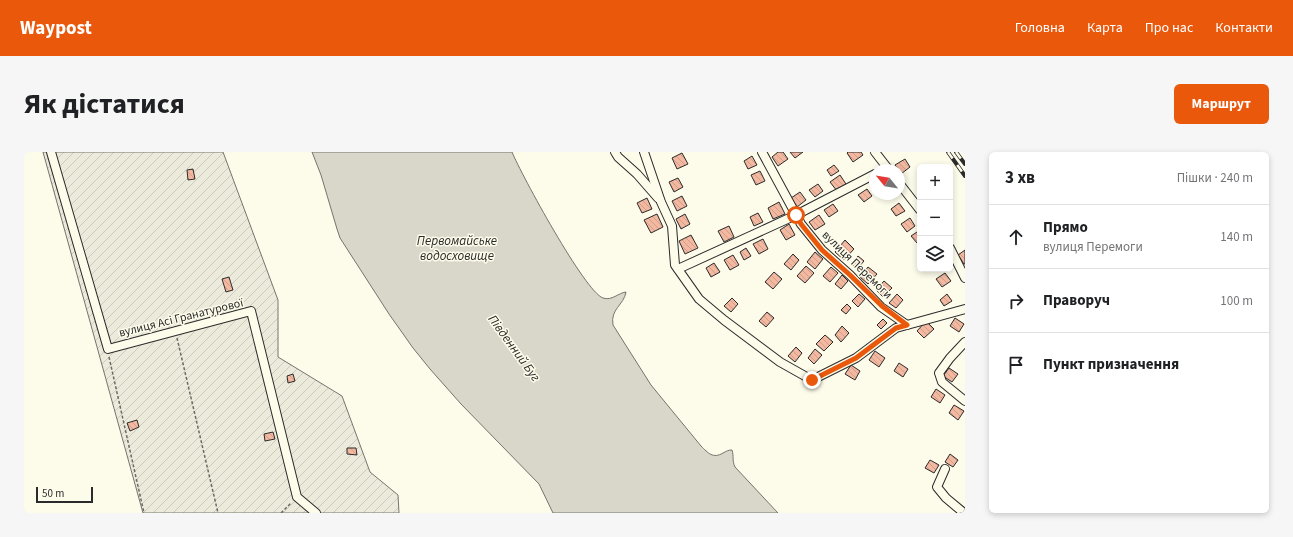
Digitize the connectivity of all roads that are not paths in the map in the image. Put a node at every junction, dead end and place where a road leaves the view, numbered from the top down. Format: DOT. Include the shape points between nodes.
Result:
graph roads {
  1 [pos="51,152"];
  2 [pos="615,152"];
  3 [pos="644,152"];
  4 [pos="762,152"];
  5 [pos="874,152"];
  6 [pos="882,164"];
  7 [pos="869,177"];
  8 [pos="905,191"];
  9 [pos="661,202"];
  10 [pos="917,206"];
  11 [pos="796,215"];
  12 [pos="953,254"];
  13 [pos="678,269"];
  14 [pos="965,278"];
  15 [pos="965,309"];
  16 [pos="907,325"];
  17 [pos="965,342"];
  18 [pos="965,401"];
  19 [pos="945,469"];
  20 [pos="316,513"];
  21 [pos="964,513"];
  1 -- 20 [label="street, вулиця Асі Гранатурової" via="108,349 251,311 298,497"];
  2 -- 9 [label="street"];
  3 -- 9 [label="street"];
  4 -- 11 [label="street, вулиця Перемоги"];
  5 -- 6 [label="street"];
  7 -- 11 [label="street"];
  8 -- 10 [label="street"];
  9 -- 13 [label="street" via="672,226 675,265"];
  11 -- 13 [label="street"];
  11 -- 16 [label="street, вулиця Перемоги" via="822,250 882,306"];
  12 -- 14 [label="street"];
  13 -- 16 [label="street" via="699,299 724,320 780,362 812,380 856,358 896,328"];
  15 -- 16 [label="street"];
  17 -- 18 [label="street" via="939,373 942,382"];
  19 -- 21 [label="street" via="937,487"];
}
